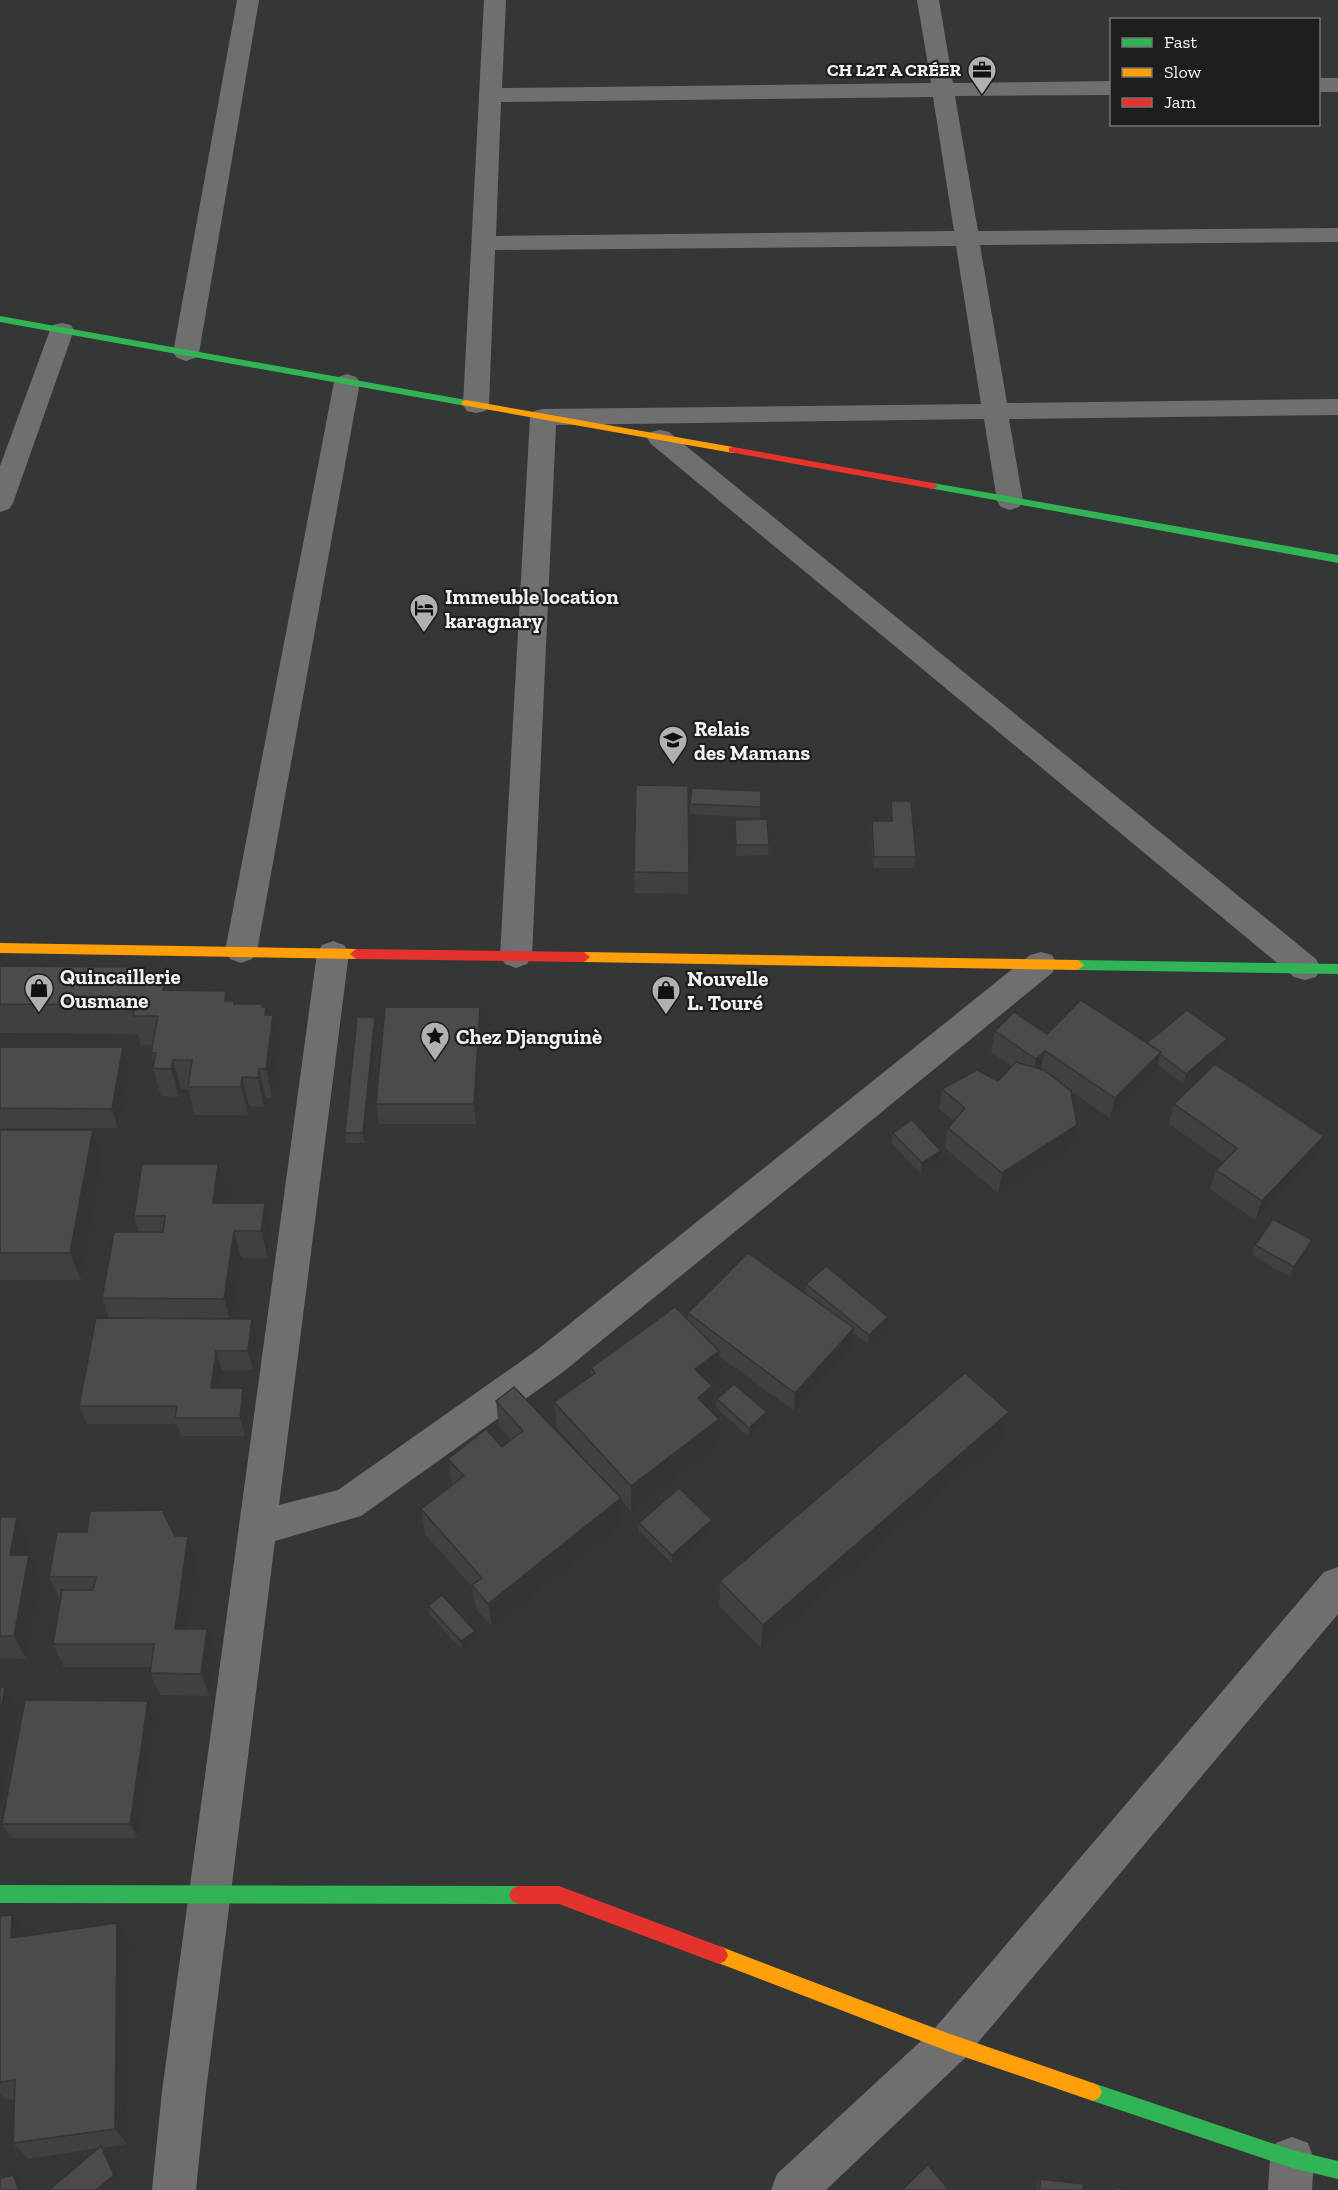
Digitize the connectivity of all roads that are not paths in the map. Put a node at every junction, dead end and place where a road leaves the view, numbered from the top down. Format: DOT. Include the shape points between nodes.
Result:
graph roads {
  1 [pos="248,0"];
  2 [pos="495,0"];
  3 [pos="928,0"];
  4 [pos="1320,85"];
  5 [pos="1338,85"];
  6 [pos="1110,87"];
  7 [pos="943,89"];
  8 [pos="490,95"];
  9 [pos="1338,235"];
  10 [pos="967,238"];
  11 [pos="484,243"];
  12 [pos="0,319"];
  13 [pos="62,330"];
  14 [pos="186,353"];
  15 [pos="347,382"];
  16 [pos="476,405"];
  17 [pos="1338,407"];
  18 [pos="995,412"];
  19 [pos="543,417"];
  20 [pos="660,438"];
  21 [pos="1010,501"];
  22 [pos="0,503"];
  23 [pos="1338,559"];
  24 [pos="0,948"];
  25 [pos="241,951"];
  26 [pos="333,953"];
  27 [pos="516,956"];
  28 [pos="1041,964"];
  29 [pos="1305,968"];
  30 [pos="1338,969"];
  31 [pos="258,1528"];
  32 [pos="1338,1585"];
  33 [pos="0,1894"];
  34 [pos="210,1895"];
  35 [pos="950,2043"];
  36 [pos="1338,2170"];
  37 [pos="1291,2174"];
  38 [pos="174,2190"];
  39 [pos="793,2190"];
  1 -- 14 [label="street"];
  2 -- 8 [label="street"];
  3 -- 7 [label="street"];
  4 -- 5 [label="street"];
  6 -- 7 [label="street"];
  7 -- 8 [label="street"];
  7 -- 10 [label="street"];
  8 -- 11 [label="street"];
  9 -- 10 [label="street"];
  10 -- 11 [label="street"];
  10 -- 18 [label="street"];
  11 -- 16 [label="street"];
  12 -- 13 [label="street"];
  13 -- 14 [label="street"];
  13 -- 22 [label="street"];
  14 -- 15 [label="street"];
  15 -- 16 [label="street"];
  15 -- 25 [label="street"];
  16 -- 19 [label="street"];
  17 -- 18 [label="street"];
  18 -- 19 [label="street"];
  18 -- 21 [label="street"];
  19 -- 20 [label="street"];
  19 -- 27 [label="street"];
  20 -- 21 [label="street"];
  20 -- 29 [label="street"];
  21 -- 23 [label="street"];
  24 -- 25 [label="street"];
  25 -- 26 [label="street"];
  26 -- 27 [label="street"];
  26 -- 31 [label="street"];
  27 -- 28 [label="street"];
  28 -- 29 [label="street"];
  28 -- 31 [label="street" via="550,1361 348,1504"];
  29 -- 30 [label="street"];
  31 -- 34 [label="street"];
  32 -- 35 [label="street"];
  33 -- 34 [label="street"];
  34 -- 35 [label="street" via="559,1895"];
  34 -- 38 [label="street"];
  35 -- 37 [label="street"];
  35 -- 39 [label="street"];
  36 -- 37 [label="street"];
}
